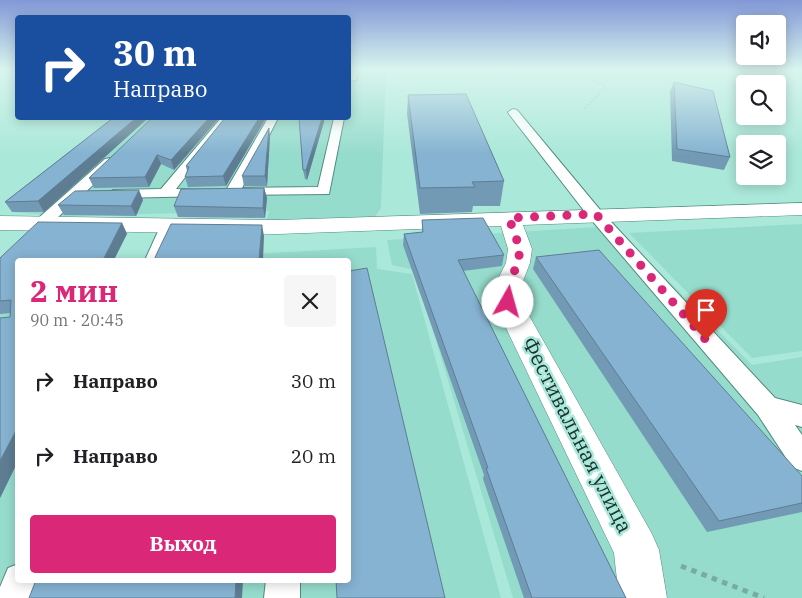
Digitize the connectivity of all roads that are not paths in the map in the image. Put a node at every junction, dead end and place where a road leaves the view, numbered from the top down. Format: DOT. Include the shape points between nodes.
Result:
graph roads {
  1 [pos="513,112"];
  2 [pos="224,120"];
  3 [pos="272,120"];
  4 [pos="339,120"];
  5 [pos="116,156"];
  6 [pos="232,192"];
  7 [pos="165,193"];
  8 [pos="76,195"];
  9 [pos="802,209"];
  10 [pos="596,214"];
  11 [pos="509,218"];
  12 [pos="0,223"];
  13 [pos="40,225"];
  14 [pos="168,227"];
  15 [pos="155,258"];
  16 [pos="767,407"];
  17 [pos="802,416"];
  18 [pos="802,458"];
  19 [pos="19,583"];
  20 [pos="283,583"];
  21 [pos="13,598"];
  22 [pos="282,598"];
  23 [pos="643,598"];
  1 -- 10 [label="lane"];
  2 -- 7 [label="lane"];
  3 -- 6 [label="lane"];
  4 -- 6 [label="lane" via="324,191"];
  5 -- 8 [label="lane"];
  6 -- 7 [label="lane"];
  7 -- 8 [label="lane"];
  8 -- 13 [label="lane"];
  9 -- 10 [label="street"];
  10 -- 11 [label="street"];
  10 -- 16 [label="lane"];
  11 -- 14 [label="street"];
  11 -- 23 [label="street, Фестивальная улица" via="520,249 510,281 508,302 636,550"];
  12 -- 13 [label="street"];
  13 -- 14 [label="street"];
  14 -- 15 [label="lane"];
  16 -- 17 [label="lane"];
  16 -- 18 [label="lane"];
  19 -- 21 [label="lane"];
  20 -- 22 [label="lane"];
}
